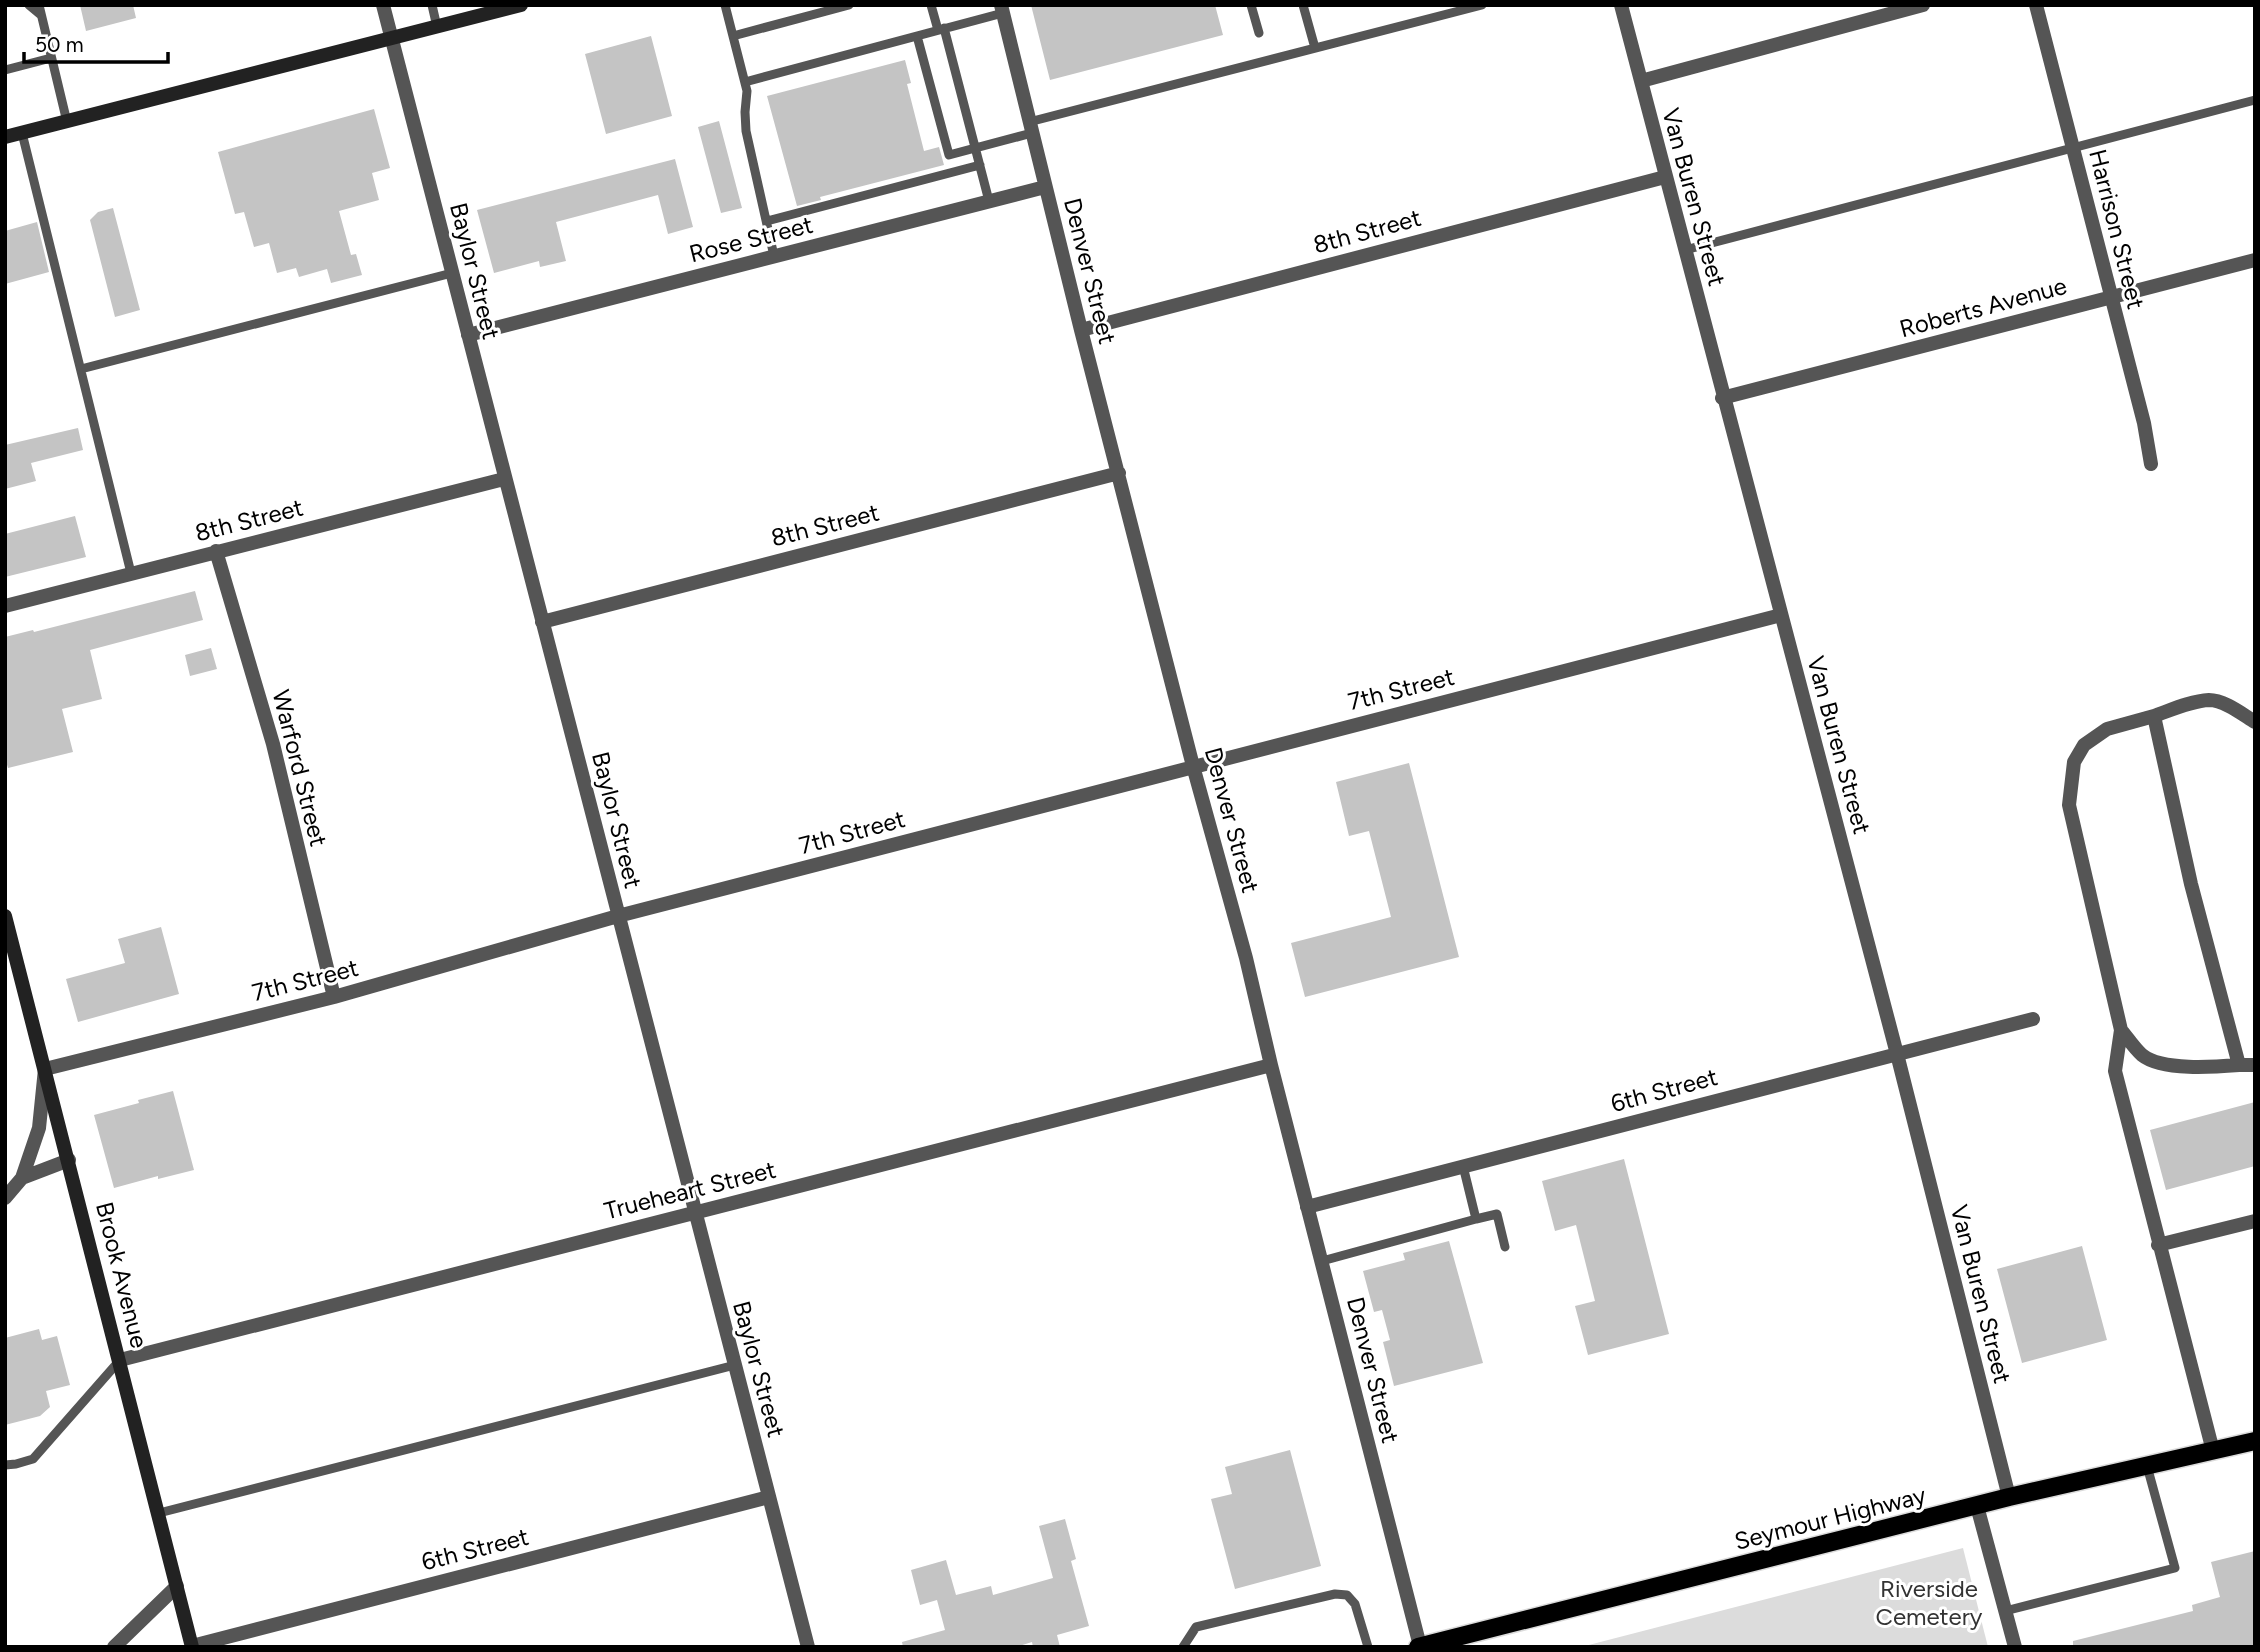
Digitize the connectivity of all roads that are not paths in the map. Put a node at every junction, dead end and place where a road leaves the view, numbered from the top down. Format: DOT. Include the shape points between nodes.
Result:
graph roads {
  1 [pos="29,5"];
  2 [pos="383,5"];
  3 [pos="432,5"];
  4 [pos="521,5"];
  5 [pos="725,5"];
  6 [pos="849,5"];
  7 [pos="931,5"];
  8 [pos="1251,5"];
  9 [pos="1303,5"];
  10 [pos="1482,5"];
  11 [pos="1621,5"];
  12 [pos="1923,5"];
  13 [pos="2036,5"];
  14 [pos="1002,9"];
  15 [pos="40,10"];
  16 [pos="438,27"];
  17 [pos="941,29"];
  18 [pos="1259,33"];
  19 [pos="733,36"];
  20 [pos="917,36"];
  21 [pos="392,39"];
  22 [pos="1315,48"];
  23 [pos="51,58"];
  24 [pos="5,70"];
  25 [pos="1640,81"];
  26 [pos="745,82"];
  27 [pos="2255,100"];
  28 [pos="67,122"];
  29 [pos="1030,127"];
  30 [pos="22,133"];
  31 [pos="5,137"];
  32 [pos="975,148"];
  33 [pos="2073,148"];
  34 [pos="980,165"];
  35 [pos="1665,177"];
  36 [pos="1045,187"];
  37 [pos="989,201"];
  38 [pos="767,221"];
  39 [pos="1685,250"];
  40 [pos="774,256"];
  41 [pos="2255,260"];
  42 [pos="452,273"];
  43 [pos="2111,297"];
  44 [pos="1081,330"];
  45 [pos="468,335"];
  46 [pos="81,369"];
  47 [pos="1722,398"];
  48 [pos="2151,464"];
  49 [pos="1119,473"];
  50 [pos="504,479"];
  51 [pos="216,551"];
  52 [pos="131,573"];
  53 [pos="5,606"];
  54 [pos="1781,615"];
  55 [pos="542,622"];
  56 [pos="2154,716"];
  57 [pos="2255,722"];
  58 [pos="1193,766"];
  59 [pos="5,916"];
  60 [pos="618,916"];
  61 [pos="334,997"];
  62 [pos="2033,1019"];
  63 [pos="2121,1030"];
  64 [pos="1897,1054"];
  65 [pos="1271,1065"];
  66 [pos="2239,1065"];
  67 [pos="2255,1065"];
  68 [pos="45,1069"];
  69 [pos="69,1160"];
  70 [pos="1463,1166"];
  71 [pos="22,1178"];
  72 [pos="5,1198"];
  73 [pos="1307,1207"];
  74 [pos="695,1212"];
  75 [pos="1476,1219"];
  76 [pos="2255,1221"];
  77 [pos="2158,1245"];
  78 [pos="1505,1247"];
  79 [pos="1322,1261"];
  80 [pos="120,1360"];
  81 [pos="735,1365"];
  82 [pos="2255,1441"];
  83 [pos="2213,1451"];
  84 [pos="5,1465"];
  85 [pos="2147,1466"];
  86 [pos="769,1497"];
  87 [pos="2010,1497"];
  88 [pos="1977,1506"];
  89 [pos="159,1513"];
  90 [pos="177,1586"];
  91 [pos="2005,1611"];
  92 [pos="192,1646"];
  93 [pos="114,1647"];
  94 [pos="808,1647"];
  95 [pos="1183,1647"];
  96 [pos="1368,1647"];
  97 [pos="1419,1647"];
  98 [pos="2015,1647"];
  1 -- 15 [label="lane"];
  2 -- 21 [label="street, Baylor Street"];
  3 -- 16 [label="lane"];
  4 -- 16 [label="street"];
  5 -- 19 [label="lane"];
  6 -- 19 [label="lane"];
  7 -- 17 [label="lane"];
  8 -- 18 [label="lane"];
  9 -- 22 [label="lane"];
  10 -- 22 [label="lane"];
  11 -- 25 [label="street, Van Buren Street"];
  12 -- 25 [label="street"];
  13 -- 33 [label="street, Harrison Street"];
  14 -- 17 [label="lane"];
  14 -- 29 [label="street, Denver Street"];
  15 -- 23 [label="lane"];
  16 -- 21 [label="street"];
  17 -- 20 [label="lane"];
  17 -- 32 [label="lane"];
  19 -- 26 [label="lane"];
  20 -- 26 [label="lane"];
  20 -- 32 [label="lane" via="949,155"];
  21 -- 28 [label="street"];
  21 -- 42 [label="street, Baylor Street"];
  22 -- 29 [label="lane"];
  23 -- 24 [label="lane"];
  23 -- 28 [label="lane"];
  25 -- 35 [label="street, Van Buren Street"];
  26 -- 38 [label="lane" via="746,131"];
  27 -- 33 [label="lane"];
  28 -- 30 [label="street"];
  29 -- 32 [label="lane"];
  29 -- 36 [label="street, Denver Street"];
  30 -- 31 [label="street"];
  30 -- 46 [label="lane"];
  32 -- 34 [label="lane"];
  33 -- 39 [label="lane"];
  33 -- 43 [label="street, Harrison Street"];
  34 -- 37 [label="lane"];
  34 -- 38 [label="lane"];
  35 -- 39 [label="street, Van Buren Street"];
  35 -- 44 [label="street, 8th Street"];
  36 -- 37 [label="street, Rose Street"];
  36 -- 44 [label="street, Denver Street"];
  37 -- 40 [label="street, Rose Street"];
  38 -- 40 [label="lane"];
  39 -- 47 [label="street, Van Buren Street"];
  40 -- 45 [label="street, Rose Street"];
  41 -- 43 [label="street, Roberts Avenue"];
  42 -- 45 [label="street, Baylor Street"];
  42 -- 46 [label="lane"];
  43 -- 47 [label="street, Roberts Avenue"];
  43 -- 48 [label="street, Harrison Street"];
  44 -- 49 [label="street, Denver Street"];
  45 -- 50 [label="street, Baylor Street"];
  46 -- 52 [label="lane"];
  47 -- 54 [label="street, Van Buren Street"];
  49 -- 55 [label="street, 8th Street"];
  49 -- 58 [label="street, Denver Street"];
  50 -- 51 [label="street, 8th Street"];
  50 -- 55 [label="street, Baylor Street"];
  51 -- 52 [label="street, 8th Street"];
  51 -- 61 [label="street, Warford Street" via="273,744"];
  52 -- 53 [label="street, 8th Street"];
  54 -- 58 [label="street, 7th Street"];
  54 -- 64 [label="street, Van Buren Street"];
  55 -- 60 [label="street, Baylor Street"];
  56 -- 57 [label="street" via="2210,700"];
  56 -- 63 [label="street" via="2107,729 2084,745 2074,762 2069,806"];
  56 -- 66 [label="street" via="2191,884"];
  58 -- 60 [label="street, 7th Street"];
  58 -- 65 [label="street, Denver Street"];
  59 -- 68 [label="street, Brook Avenue"];
  60 -- 61 [label="street, 7th Street"];
  60 -- 74 [label="street, Baylor Street"];
  61 -- 68 [label="street, 7th Street"];
  62 -- 64 [label="street, 6th Street"];
  63 -- 66 [label="street" via="2143,1056 2170,1065"];
  63 -- 77 [label="street" via="2115,1071"];
  64 -- 70 [label="street, 6th Street"];
  64 -- 87 [label="street, Van Buren Street"];
  65 -- 73 [label="street, Denver Street"];
  65 -- 74 [label="street, Trueheart Street"];
  66 -- 67 [label="street"];
  68 -- 69 [label="street, Brook Avenue"];
  68 -- 71 [label="street" via="39,1128"];
  69 -- 71 [label="street"];
  69 -- 80 [label="street, Brook Avenue"];
  70 -- 73 [label="street, 6th Street"];
  70 -- 75 [label="lane"];
  71 -- 72 [label="street"];
  73 -- 79 [label="street, Denver Street"];
  74 -- 80 [label="street, Trueheart Street"];
  74 -- 81 [label="street, Baylor Street"];
  75 -- 78 [label="lane" via="1497,1214"];
  75 -- 79 [label="lane"];
  76 -- 77 [label="street"];
  77 -- 83 [label="street"];
  79 -- 97 [label="street, Denver Street"];
  80 -- 84 [label="lane" via="33,1459"];
  80 -- 89 [label="street, Brook Avenue"];
  81 -- 86 [label="street, Baylor Street"];
  81 -- 89 [label="lane"];
  82 -- 83 [label="main road, Seymour Highway"];
  83 -- 85 [label="main road, Seymour Highway"];
  85 -- 87 [label="main road, Seymour Highway"];
  85 -- 91 [label="lane" via="2175,1568"];
  86 -- 92 [label="street, 6th Street"];
  86 -- 94 [label="street, Baylor Street"];
  87 -- 88 [label="main road, Seymour Highway"];
  88 -- 91 [label="street"];
  88 -- 97 [label="main road, Seymour Highway"];
  89 -- 90 [label="street, Brook Avenue"];
  90 -- 92 [label="street, Brook Avenue"];
  90 -- 93 [label="street"];
  91 -- 98 [label="street"];
  95 -- 96 [label="lane" via="1196,1627 1335,1594 1347,1595 1355,1604"];
}
